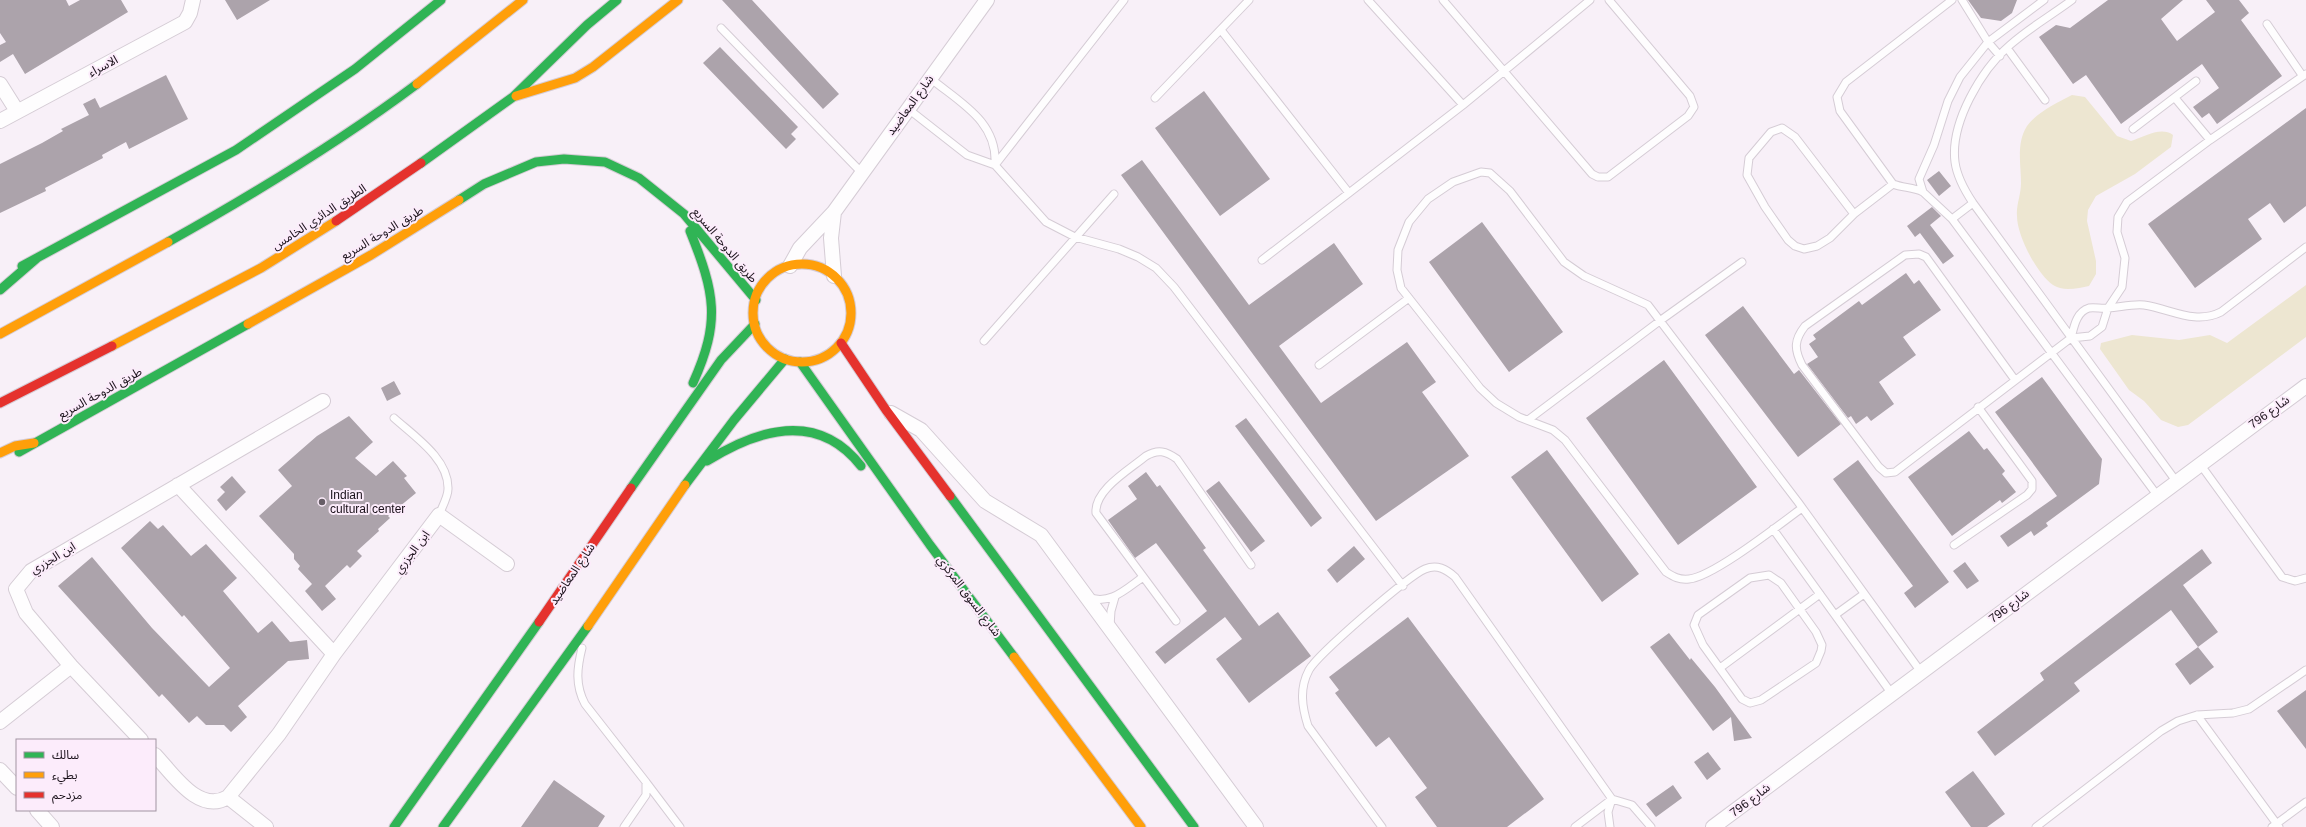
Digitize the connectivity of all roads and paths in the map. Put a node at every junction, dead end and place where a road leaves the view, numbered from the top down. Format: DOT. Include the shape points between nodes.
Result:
graph roads {
  1 [pos="193,0"];
  2 [pos="441,0"];
  3 [pos="523,0"];
  4 [pos="617,0"];
  5 [pos="678,0"];
  6 [pos="987,0"];
  7 [pos="1124,0"];
  8 [pos="1249,0"];
  9 [pos="1368,0"];
  10 [pos="1443,0"];
  11 [pos="1590,0"];
  12 [pos="1609,0"];
  13 [pos="1952,0"];
  14 [pos="1962,0"];
  15 [pos="2044,0"];
  16 [pos="2072,0"];
  17 [pos="2267,24"];
  18 [pos="721,28"];
  19 [pos="1221,30"];
  20 [pos="1988,42"];
  21 [pos="2007,48"];
  22 [pos="2000,56"];
  23 [pos="1504,71"];
  24 [pos="2304,74"];
  25 [pos="930,78"];
  26 [pos="2196,81"];
  27 [pos="0,84"];
  28 [pos="513,97"];
  29 [pos="1155,98"];
  30 [pos="2175,98"];
  31 [pos="2045,100"];
  32 [pos="1463,105"];
  33 [pos="907,108"];
  34 [pos="17,111"];
  35 [pos="0,120"];
  36 [pos="2133,129"];
  37 [pos="2210,140"];
  38 [pos="995,165"];
  39 [pos="862,173"];
  40 [pos="1893,184"];
  41 [pos="1923,192"];
  42 [pos="1349,193"];
  43 [pos="1114,194"];
  44 [pos="1973,203"];
  45 [pos="834,212"];
  46 [pos="684,214"];
  47 [pos="1854,214"];
  48 [pos="1952,219"];
  49 [pos="1075,237"];
  50 [pos="2306,247"];
  51 [pos="37,258"];
  52 [pos="1262,260"];
  53 [pos="1742,262"];
  54 [pos="790,266"];
  55 [pos="0,276"];
  56 [pos="834,276"];
  57 [pos="0,290"];
  58 [pos="1409,298"];
  59 [pos="756,300"];
  60 [pos="2108,308"];
  61 [pos="1661,320"];
  62 [pos="755,324"];
  63 [pos="0,334"];
  64 [pos="2071,338"];
  65 [pos="984,341"];
  66 [pos="841,343"];
  67 [pos="2050,354"];
  68 [pos="785,359"];
  69 [pos="800,362"];
  70 [pos="1319,365"];
  71 [pos="2014,380"];
  72 [pos="2306,386"];
  73 [pos="323,401"];
  74 [pos="0,403"];
  75 [pos="1978,407"];
  76 [pos="886,410"];
  77 [pos="394,418"];
  78 [pos="1528,420"];
  79 [pos="669,431"];
  80 [pos="34,444"];
  81 [pos="0,453"];
  82 [pos="0,463"];
  83 [pos="2200,463"];
  84 [pos="697,468"];
  85 [pos="2176,481"];
  86 [pos="178,485"];
  87 [pos="2157,495"];
  88 [pos="1802,508"];
  89 [pos="439,515"];
  90 [pos="1773,529"];
  91 [pos="930,545"];
  92 [pos="1954,545"];
  93 [pos="507,564"];
  94 [pos="1252,565"];
  95 [pos="1143,576"];
  96 [pos="2306,578"];
  97 [pos="1403,586"];
  98 [pos="1820,594"];
  99 [pos="1864,594"];
  100 [pos="1085,595"];
  101 [pos="1115,597"];
  102 [pos="1800,609"];
  103 [pos="1835,615"];
  104 [pos="1176,621"];
  105 [pos="1110,628"];
  106 [pos="586,629"];
  107 [pos="334,654"];
  108 [pos="71,666"];
  109 [pos="1720,668"];
  110 [pos="2306,670"];
  111 [pos="1921,672"];
  112 [pos="1892,694"];
  113 [pos="2197,714"];
  114 [pos="0,722"];
  115 [pos="140,739"];
  116 [pos="156,756"];
  117 [pos="0,770"];
  118 [pos="646,782"];
  119 [pos="16,787"];
  120 [pos="228,797"];
  121 [pos="1612,799"];
  122 [pos="2306,802"];
  123 [pos="38,811"];
  124 [pos="2276,826"];
  125 [pos="52,827"];
  126 [pos="266,827"];
  127 [pos="394,827"];
  128 [pos="443,827"];
  129 [pos="624,827"];
  130 [pos="680,827"];
  131 [pos="1141,827"];
  132 [pos="1194,827"];
  133 [pos="1256,827"];
  134 [pos="1382,827"];
  135 [pos="1575,827"];
  136 [pos="1610,827"];
  137 [pos="1651,827"];
  138 [pos="1714,827"];
  139 [pos="2036,827"];
  1 -- 34 [label="street, الاسراء" via="185,22"];
  2 -- 51 [label="main road" via="355,69 236,150"];
  3 -- 63 [label="main road" via="430,74 280,177 147,255"];
  4 -- 28 [label="main road, الطريق الدائري الخامس" via="587,25"];
  5 -- 28 [label="main road" via="587,71 555,85"];
  6 -- 25 [label="street, شارع المعاضيد"];
  7 -- 38 [label="lane"];
  8 -- 19 [label="lane"];
  9 -- 32 [label="lane"];
  10 -- 23 [label="lane"];
  11 -- 23 [label="lane"];
  12 -- 23 [label="lane" via="1690,96 1694,107 1688,116 1614,173 1608,177 1592,174"];
  13 -- 40 [label="lane" via="1846,82 1838,93 1840,112"];
  14 -- 20 [label="lane"];
  15 -- 20 [label="lane"];
  16 -- 21 [label="lane"];
  17 -- 24 [label="lane"];
  18 -- 39 [label="lane"];
  19 -- 29 [label="lane"];
  19 -- 42 [label="lane"];
  20 -- 22 [label="lane"];
  20 -- 41 [label="lane" via="1960,77 1948,101 1934,145 1922,168 1919,179"];
  21 -- 22 [label="lane"];
  21 -- 31 [label="lane"];
  22 -- 44 [label="lane" via="1973,90 1962,116 1956,140 1957,171"];
  23 -- 32 [label="lane"];
  24 -- 37 [label="lane"];
  25 -- 33 [label="street, شارع المعاضيد"];
  25 -- 38 [label="lane" via="983,122 994,142"];
  26 -- 30 [label="lane"];
  27 -- 34 [label="street"];
  28 -- 74 [label="main road, الطريق الدائري الخامس" via="410,171 261,268"];
  30 -- 36 [label="lane"];
  30 -- 37 [label="lane"];
  32 -- 42 [label="lane"];
  33 -- 38 [label="lane" via="968,155"];
  33 -- 39 [label="street, شارع المعاضيد"];
  34 -- 35 [label="street, الاسراء"];
  37 -- 60 [label="lane" via="2127,202 2118,217 2117,232 2125,258 2125,276 2122,287"];
  38 -- 49 [label="lane" via="1046,222"];
  39 -- 45 [label="street, شارع المعاضيد"];
  40 -- 41 [label="lane" via="1902,188 1914,187"];
  40 -- 47 [label="lane"];
  41 -- 48 [label="lane"];
  42 -- 52 [label="lane"];
  43 -- 49 [label="lane"];
  44 -- 48 [label="lane"];
  44 -- 64 [label="lane"];
  45 -- 54 [label="street, شارع المعاضيد" via="800,248"];
  45 -- 56 [label="street, شارع المعاضيد" via="831,238"];
  46 -- 59 [label="main road, طريق الدوحة السريع"];
  46 -- 79 [label="main road" via="708,277 714,318 705,356"];
  46 -- 80 [label="main road, طريق الدوحة السريع" via="639,178 605,162 564,159 523,166 484,184 370,255"];
  47 -- 47 [label="lane" via="1795,137 1782,128 1771,132 1749,158 1747,175 1770,214 1795,246 1804,249 1817,246 1840,230"];
  48 -- 67 [label="lane"];
  49 -- 65 [label="lane"];
  49 -- 97 [label="lane" via="1119,249 1156,268 1174,287"];
  50 -- 60 [label="lane" via="2221,312 2209,318 2195,318 2132,304"];
  51 -- 55 [label="main road"];
  51 -- 57 [label="main road"];
  53 -- 61 [label="lane"];
  54 -- 56 [label="main road" via="805,264 821,268"];
  54 -- 59 [label="main road" via="775,273 762,285"];
  56 -- 66 [label="main road" via="844,287 850,301 851,316 848,330"];
  58 -- 61 [label="lane" via="1401,288 1397,270 1398,250 1406,228 1428,200 1453,182 1481,172 1490,174 1510,191 1564,262 1584,276 1648,305"];
  58 -- 70 [label="lane"];
  58 -- 78 [label="lane" via="1480,388 1496,403"];
  59 -- 62 [label="main road"];
  60 -- 64 [label="lane" via="2102,327 2090,336"];
  60 -- 64 [label="lane" via="2089,308 2077,317"];
  61 -- 78 [label="lane"];
  61 -- 88 [label="lane"];
  62 -- 68 [label="main road" via="765,345"];
  62 -- 79 [label="main road, شارع المعاضيد" via="721,360"];
  64 -- 67 [label="lane"];
  64 -- 85 [label="lane"];
  66 -- 69 [label="main road" via="823,358"];
  66 -- 76 [label="main road"];
  67 -- 71 [label="lane"];
  67 -- 87 [label="lane"];
  68 -- 69 [label="main road"];
  68 -- 84 [label="main road" via="737,413"];
  69 -- 91 [label="main road, شارع السوق المركزي"];
  71 -- 75 [label="lane"];
  71 -- 75 [label="lane" via="1926,257 1919,254 1906,255 1805,326 1798,335 1796,354 1802,365 1886,473 1895,472"];
  72 -- 83 [label="street, شارع 796"];
  73 -- 86 [label="street, ابن الجزري"];
  75 -- 92 [label="lane" via="2032,481 2032,489"];
  76 -- 100 [label="street" via="921,430 985,501 1041,534"];
  76 -- 132 [label="main road"];
  77 -- 89 [label="lane" via="434,454 447,474 448,490"];
  78 -- 90 [label="lane" via="1553,430 1565,440 1656,560 1666,572 1676,578 1697,577 1715,569"];
  79 -- 127 [label="main road, شارع المعاضيد" via="551,605"];
  80 -- 81 [label="main road" via="15,446"];
  80 -- 82 [label="main road, طريق الدوحة السريع"];
  83 -- 85 [label="street, شارع 796"];
  83 -- 96 [label="lane" via="2282,577 2295,581"];
  84 -- 91 [label="main road" via="718,453 747,438 776,431 813,432 847,449"];
  84 -- 106 [label="main road"];
  85 -- 87 [label="street, شارع 796"];
  86 -- 107 [label="street"];
  86 -- 108 [label="street, ابن الجزري" via="31,570 16,589 26,613"];
  87 -- 111 [label="street, شارع 796"];
  88 -- 90 [label="lane"];
  88 -- 99 [label="lane"];
  89 -- 93 [label="street"];
  89 -- 107 [label="street, ابن الجزري"];
  90 -- 98 [label="lane"];
  91 -- 131 [label="main road, شارع السوق المركزي"];
  94 -- 95 [label="lane" via="1177,460 1162,451 1153,452 1102,492 1096,506 1100,520"];
  95 -- 101 [label="lane"];
  95 -- 104 [label="lane"];
  97 -- 121 [label="lane" via="1424,570 1435,567 1446,570 1455,577"];
  97 -- 134 [label="lane" via="1322,653 1309,670 1302,688 1302,708 1308,726"];
  98 -- 102 [label="lane"];
  98 -- 103 [label="lane"];
  99 -- 103 [label="lane"];
  99 -- 111 [label="lane"];
  100 -- 101 [label="lane" via="1101,600"];
  100 -- 105 [label="street"];
  101 -- 105 [label="lane"];
  102 -- 109 [label="lane"];
  102 -- 109 [label="lane" via="1822,645 1816,663 1755,703 1742,699"];
  102 -- 109 [label="lane" via="1781,583 1769,575 1750,578 1698,615 1694,625 1703,645"];
  103 -- 112 [label="lane"];
  105 -- 133 [label="street"];
  106 -- 118 [label="lane" via="578,663 579,694"];
  106 -- 128 [label="main road"];
  107 -- 120 [label="street, ابن الجزري" via="279,734"];
  108 -- 114 [label="street"];
  108 -- 115 [label="street, ابن الجزري"];
  110 -- 113 [label="lane" via="2249,709 2233,713"];
  111 -- 112 [label="street, شارع 796"];
  112 -- 138 [label="street, شارع 796"];
  113 -- 124 [label="lane"];
  113 -- 139 [label="lane" via="2161,731"];
  116 -- 120 [label="street" via="200,799 219,803"];
  117 -- 119 [label="street"];
  118 -- 129 [label="lane" via="646,795"];
  118 -- 130 [label="lane"];
  120 -- 126 [label="street"];
  121 -- 135 [label="lane"];
  121 -- 136 [label="lane" via="1608,812"];
  121 -- 137 [label="lane" via="1632,805"];
  122 -- 124 [label="lane"];
  123 -- 125 [label="street"];
}
